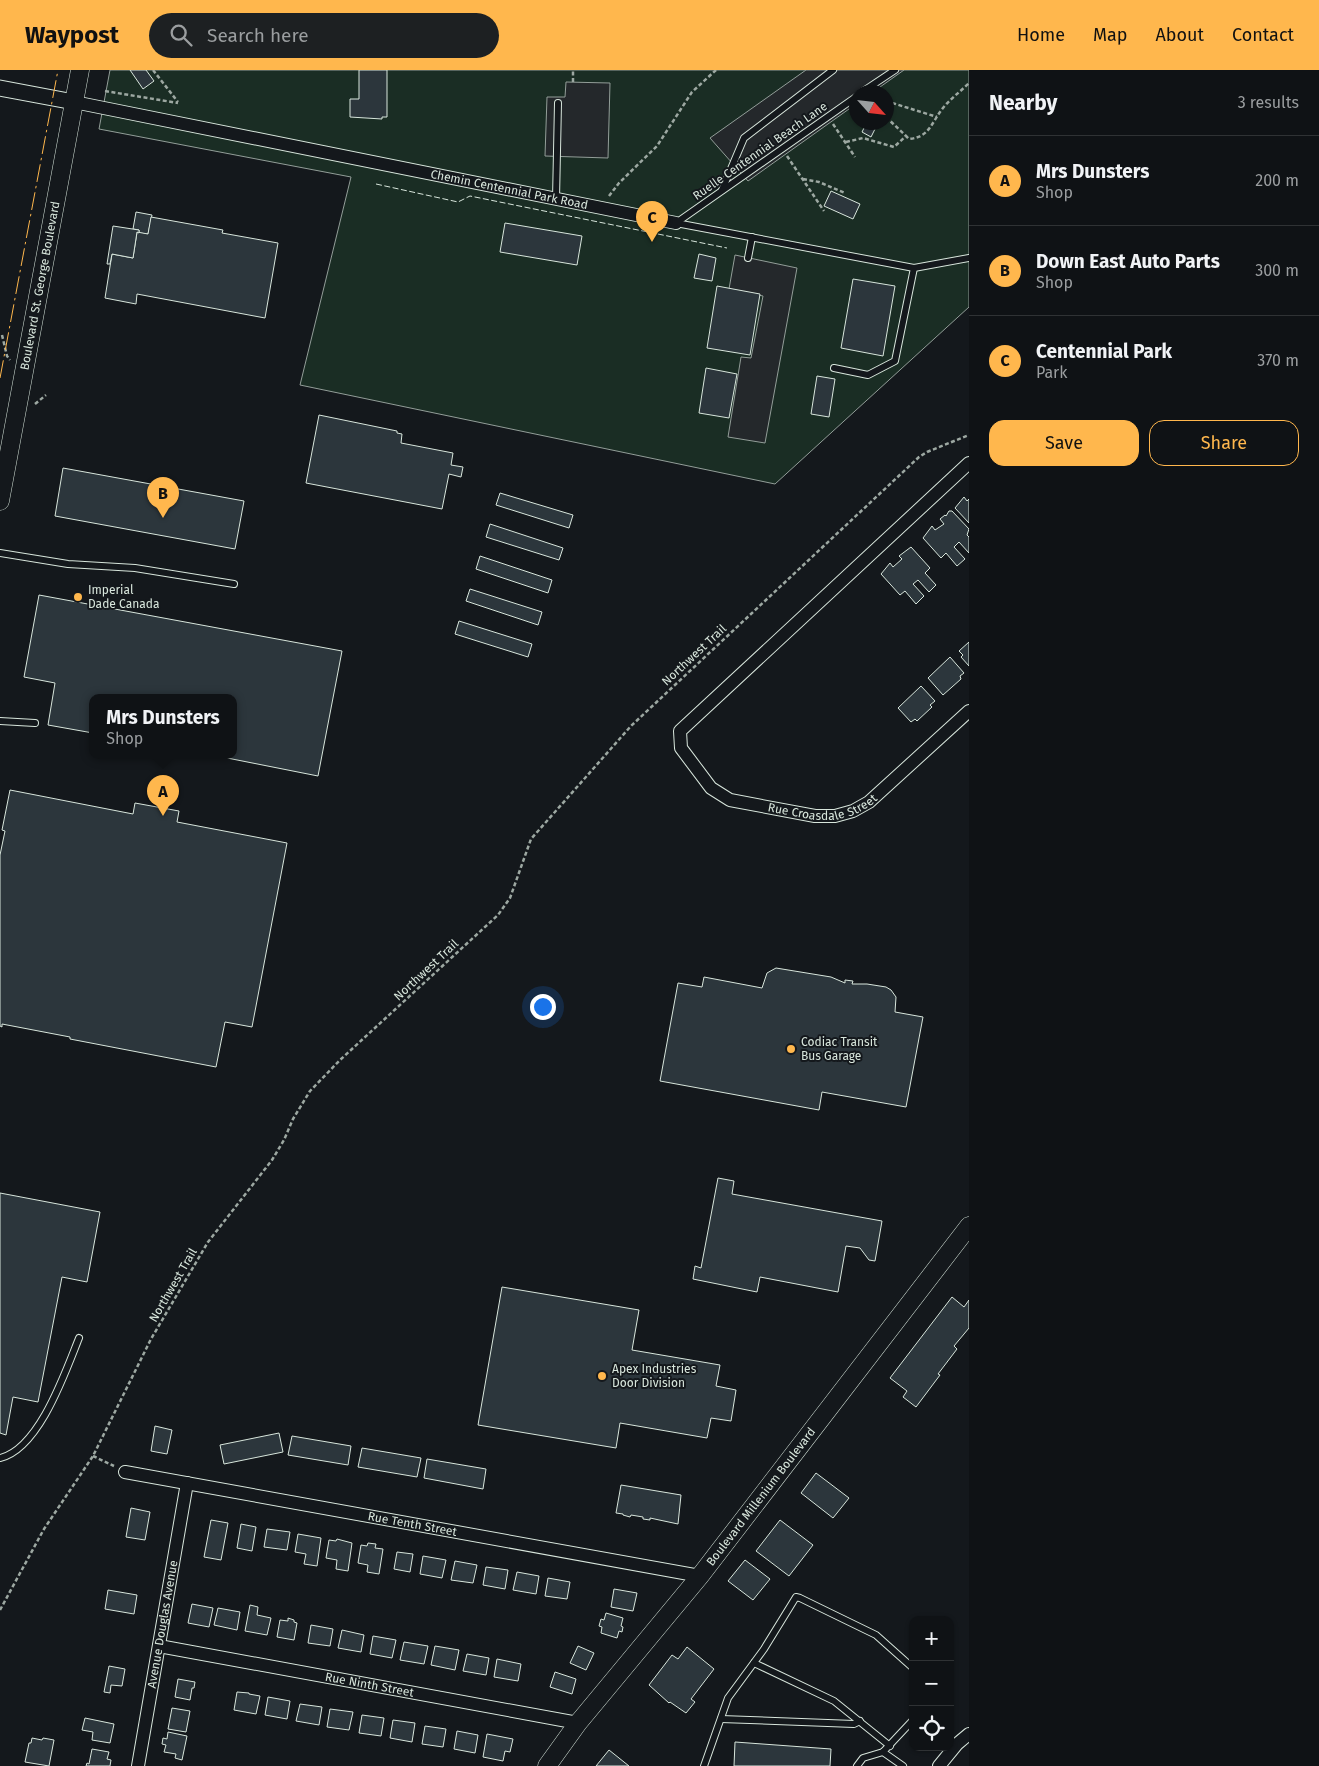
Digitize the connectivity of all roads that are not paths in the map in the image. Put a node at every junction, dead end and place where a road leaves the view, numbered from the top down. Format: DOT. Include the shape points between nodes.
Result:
graph roads {
  1 [pos="80,70"];
  2 [pos="833,70"];
  3 [pos="895,70"];
  4 [pos="872,85"];
  5 [pos="0,88"];
  6 [pos="74,102"];
  7 [pos="849,102"];
  8 [pos="558,103"];
  9 [pos="722,190"];
  10 [pos="556,199"];
  11 [pos="676,223"];
  12 [pos="752,237"];
  13 [pos="748,258"];
  14 [pos="969,258"];
  15 [pos="914,268"];
  16 [pos="834,368"];
  17 [pos="969,463"];
  18 [pos="0,502"];
  19 [pos="0,553"];
  20 [pos="234,584"];
  21 [pos="969,711"];
  22 [pos="0,721"];
  23 [pos="35,723"];
  24 [pos="969,1226"];
  25 [pos="79,1338"];
  26 [pos="0,1458"];
  27 [pos="125,1472"];
  28 [pos="187,1484"];
  29 [pos="700,1576"];
  30 [pos="159,1646"];
  31 [pos="754,1663"];
  32 [pos="909,1664"];
  33 [pos="721,1719"];
  34 [pos="860,1722"];
  35 [pos="578,1723"];
  36 [pos="909,1725"];
  37 [pos="969,1734"];
  38 [pos="890,1746"];
  39 [pos="883,1752"];
  40 [pos="550,1764"];
  41 [pos="138,1766"];
  42 [pos="704,1766"];
  43 [pos="857,1766"];
  44 [pos="903,1766"];
  45 [pos="939,1766"];
  1 -- 6 [label="main road, Boulevard St. George Boulevard"];
  2 -- 9 [label="lane" via="744,138"];
  3 -- 4 [label="lane"];
  5 -- 6 [label="street"];
  6 -- 10 [label="street, Chemin Centennial Park Road"];
  6 -- 18 [label="main road, Boulevard St. George Boulevard"];
  7 -- 9 [label="lane, Ruelle Centennial Beach Lane"];
  8 -- 10 [label="lane"];
  9 -- 11 [label="lane, Ruelle Centennial Beach Lane"];
  10 -- 11 [label="street, Chemin Centennial Park Road"];
  11 -- 12 [label="lane, Chemin Centennial Park Road"];
  12 -- 13 [label="lane"];
  12 -- 15 [label="lane, Chemin Centennial Park Road"];
  14 -- 15 [label="lane, Chemin Centennial Park Road"];
  15 -- 16 [label="lane" via="895,361 868,375"];
  17 -- 21 [label="street, Rue Croasdale Street" via="680,731 681,748 711,788 730,800 815,816 835,816 869,802"];
  19 -- 20 [label="lane" via="68,564 135,568"];
  22 -- 23 [label="lane"];
  24 -- 29 [label="main road, Boulevard Millenium Boulevard"];
  25 -- 26 [label="lane" via="62,1381 36,1431 19,1450"];
  27 -- 28 [label="street, Rue Tenth Street"];
  28 -- 29 [label="street, Rue Tenth Street"];
  28 -- 30 [label="street, Avenue Douglas Avenue"];
  29 -- 35 [label="main road, Boulevard Millenium Boulevard"];
  30 -- 35 [label="street, Rue Ninth Street"];
  30 -- 41 [label="street, Avenue Douglas Avenue"];
  31 -- 32 [label="lane" via="796,1597 876,1635"];
  31 -- 33 [label="lane" via="728,1698"];
  31 -- 34 [label="lane" via="831,1699"];
  33 -- 34 [label="lane"];
  33 -- 42 [label="lane"];
  34 -- 38 [label="lane"];
  35 -- 40 [label="main road, Boulevard Millenium Boulevard"];
  36 -- 38 [label="lane"];
  37 -- 45 [label="street"];
  38 -- 39 [label="lane"];
  39 -- 43 [label="lane" via="863,1758"];
  39 -- 44 [label="lane"];
}
